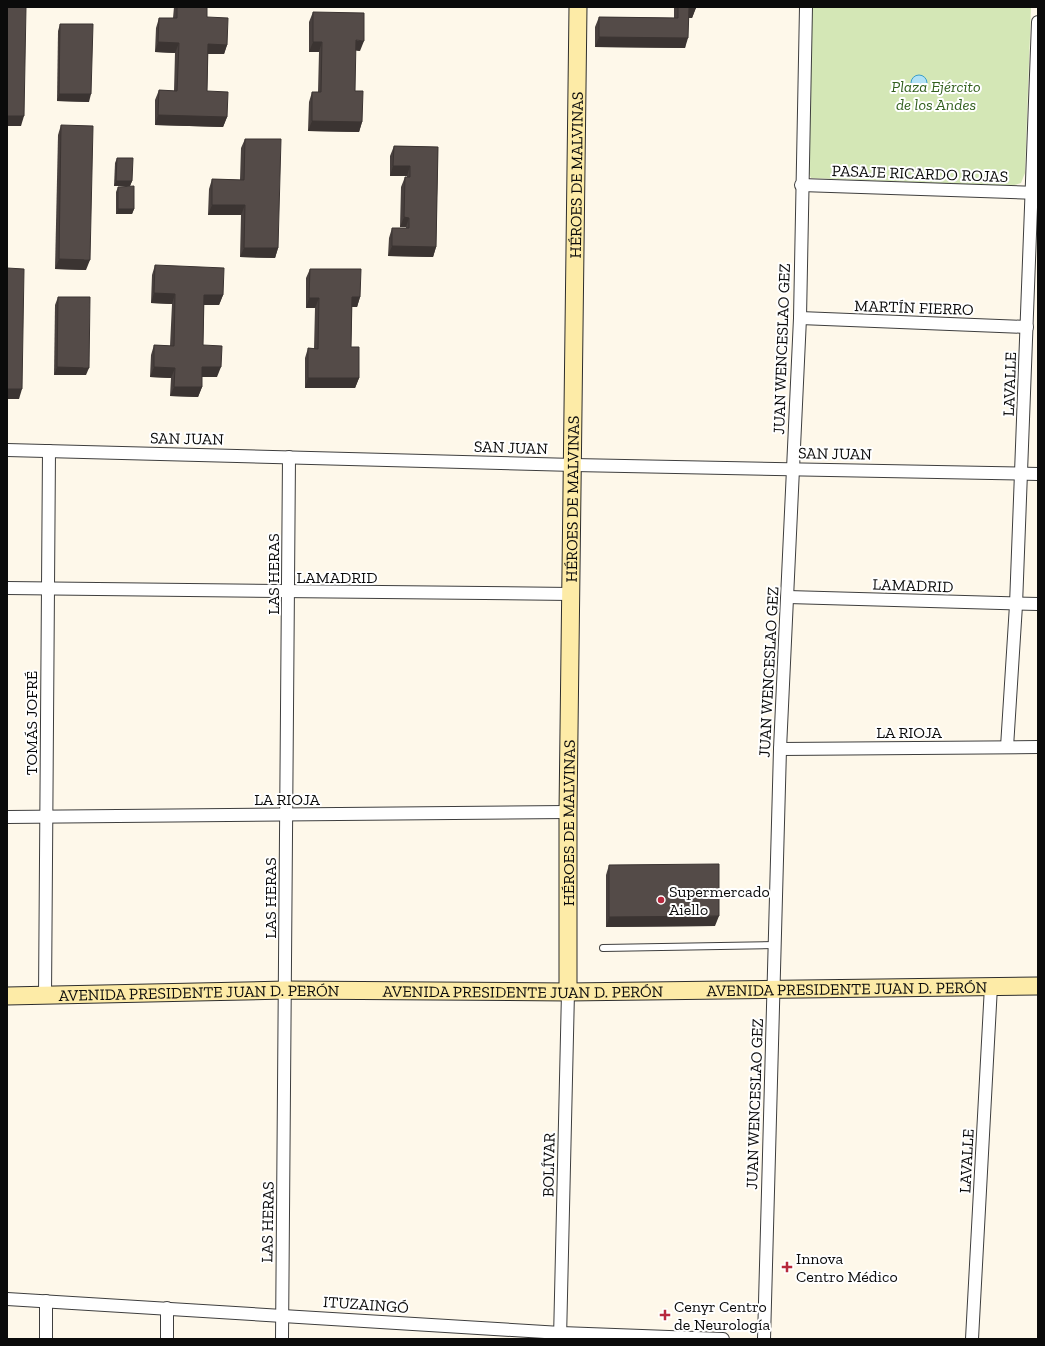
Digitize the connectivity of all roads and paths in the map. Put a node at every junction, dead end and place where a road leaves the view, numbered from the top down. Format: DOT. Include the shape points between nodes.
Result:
graph roads {
  1 [pos="578,7"];
  2 [pos="806,7"];
  3 [pos="1038,22"];
  4 [pos="801,185"];
  5 [pos="1035,192"];
  6 [pos="800,318"];
  7 [pos="1027,327"];
  8 [pos="7,450"];
  9 [pos="49,451"];
  10 [pos="290,457"];
  11 [pos="574,465"];
  12 [pos="793,469"];
  13 [pos="1022,473"];
  14 [pos="1038,474"];
  15 [pos="7,588"];
  16 [pos="48,589"];
  17 [pos="289,592"];
  18 [pos="571,594"];
  19 [pos="788,598"];
  20 [pos="1016,604"];
  21 [pos="1038,604"];
  22 [pos="1007,747"];
  23 [pos="1038,747"];
  24 [pos="780,749"];
  25 [pos="568,812"];
  26 [pos="46,816"];
  27 [pos="287,816"];
  28 [pos="7,817"];
  29 [pos="774,945"];
  30 [pos="603,948"];
  31 [pos="991,986"];
  32 [pos="1038,986"];
  33 [pos="773,989"];
  34 [pos="286,990"];
  35 [pos="568,992"];
  36 [pos="7,996"];
  37 [pos="45,996"];
  38 [pos="7,1299"];
  39 [pos="46,1301"];
  40 [pos="167,1308"];
  41 [pos="282,1314"];
  42 [pos="560,1336"];
  43 [pos="46,1339"];
  44 [pos="167,1339"];
  45 [pos="282,1339"];
  46 [pos="723,1339"];
  47 [pos="764,1339"];
  48 [pos="972,1339"];
  1 -- 11 [label="main road, HÉROES DE MALVINAS"];
  2 -- 4 [label="street, JUAN WENCESLAO GEZ"];
  3 -- 5 [label="street, LAVALLE"];
  4 -- 5 [label="street, PASAJE RICARDO ROJAS"];
  4 -- 6 [label="street, JUAN WENCESLAO GEZ"];
  5 -- 7 [label="street, LAVALLE"];
  6 -- 7 [label="street, MARTÍN FIERRO"];
  6 -- 12 [label="street, JUAN WENCESLAO GEZ"];
  7 -- 13 [label="street, LAVALLE"];
  8 -- 9 [label="street, SAN JUAN"];
  9 -- 10 [label="street, SAN JUAN"];
  9 -- 16 [label="street, TOMÁS JOFRÉ"];
  10 -- 11 [label="street, SAN JUAN"];
  10 -- 17 [label="street, LAS HERAS"];
  11 -- 12 [label="street, SAN JUAN"];
  11 -- 18 [label="main road, HÉROES DE MALVINAS"];
  12 -- 13 [label="street, SAN JUAN"];
  12 -- 19 [label="street, JUAN WENCESLAO GEZ"];
  13 -- 14 [label="street, SAN JUAN"];
  13 -- 20 [label="street, LAVALLE"];
  15 -- 16 [label="street, LAMADRID"];
  16 -- 17 [label="street, LAMADRID"];
  16 -- 26 [label="street, TOMÁS JOFRÉ"];
  17 -- 18 [label="street, LAMADRID"];
  17 -- 27 [label="street, LAS HERAS"];
  18 -- 25 [label="main road, HÉROES DE MALVINAS"];
  19 -- 20 [label="street, LAMADRID"];
  19 -- 24 [label="street, JUAN WENCESLAO GEZ"];
  20 -- 21 [label="street, LAMADRID"];
  20 -- 22 [label="street, LAVALLE"];
  22 -- 23 [label="street, LA RIOJA"];
  22 -- 24 [label="street, LA RIOJA"];
  24 -- 29 [label="street, JUAN WENCESLAO GEZ"];
  25 -- 27 [label="street, LA RIOJA"];
  25 -- 35 [label="main road, HÉROES DE MALVINAS"];
  26 -- 27 [label="street, LA RIOJA"];
  26 -- 28 [label="street, LA RIOJA"];
  26 -- 37 [label="street, TOMÁS JOFRÉ"];
  27 -- 34 [label="street, LAS HERAS"];
  29 -- 30 [label="lane"];
  29 -- 33 [label="street, JUAN WENCESLAO GEZ"];
  31 -- 32 [label="main road, AVENIDA PRESIDENTE JUAN D. PERÓN"];
  31 -- 33 [label="main road, AVENIDA PRESIDENTE JUAN D. PERÓN"];
  31 -- 48 [label="street, LAVALLE"];
  33 -- 35 [label="main road, AVENIDA PRESIDENTE JUAN D. PERÓN"];
  33 -- 47 [label="street, JUAN WENCESLAO GEZ"];
  34 -- 35 [label="main road, AVENIDA PRESIDENTE JUAN D. PERÓN"];
  34 -- 37 [label="main road, AVENIDA PRESIDENTE JUAN D. PERÓN"];
  34 -- 41 [label="street, LAS HERAS"];
  35 -- 42 [label="street, BOLÍVAR"];
  36 -- 37 [label="main road, AVENIDA PRESIDENTE JUAN D. PERÓN"];
  38 -- 39 [label="street, ITUZAINGÓ"];
  39 -- 40 [label="street, ITUZAINGÓ"];
  39 -- 43 [label="street"];
  40 -- 41 [label="street, ITUZAINGÓ"];
  40 -- 44 [label="street"];
  41 -- 42 [label="street, ITUZAINGÓ"];
  41 -- 45 [label="street, LAS HERAS"];
  42 -- 46 [label="street, ITUZAINGÓ"];
}
